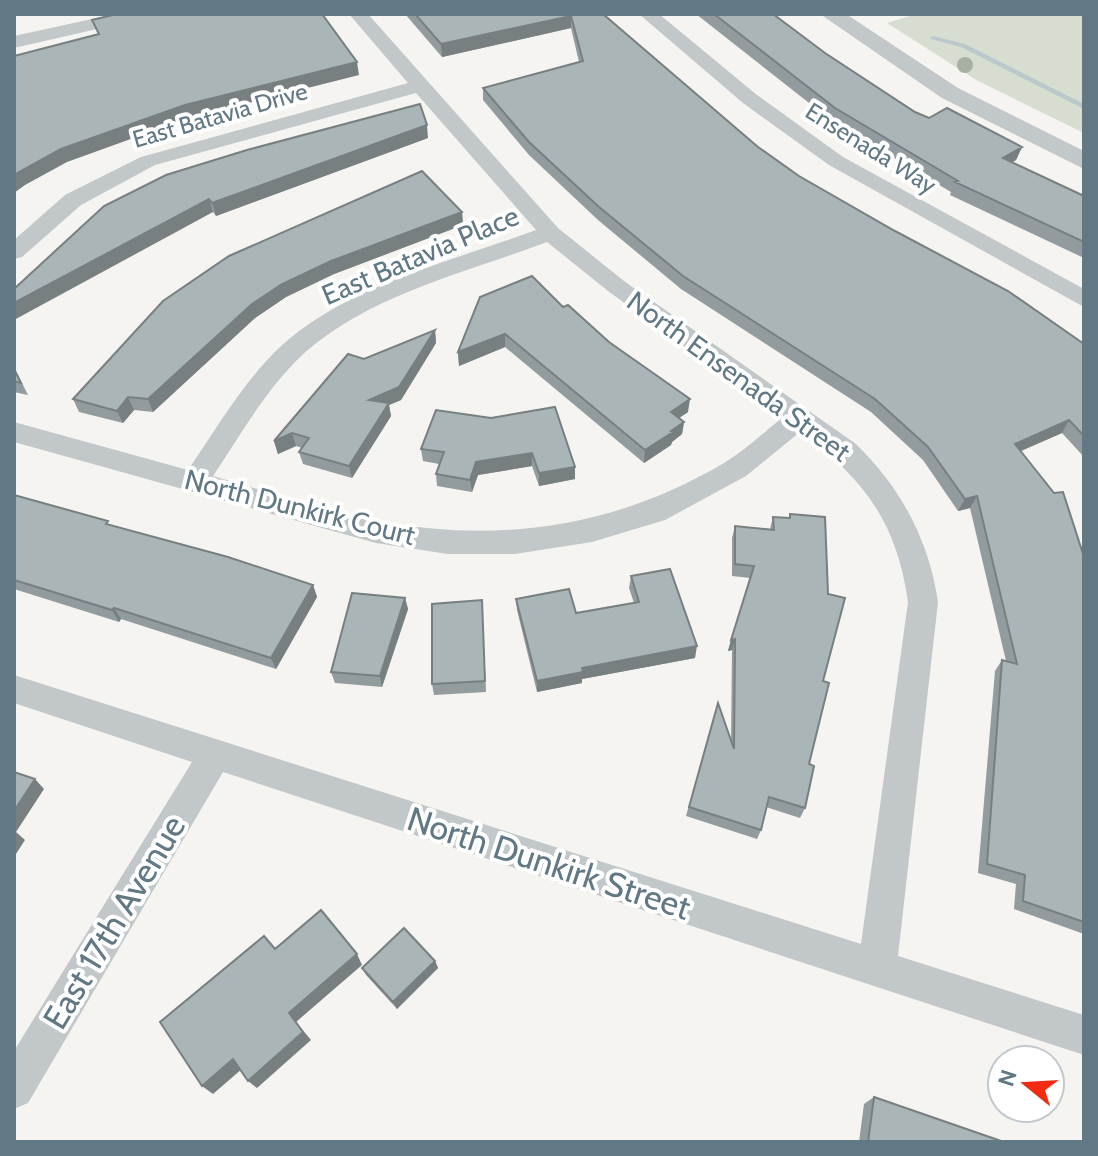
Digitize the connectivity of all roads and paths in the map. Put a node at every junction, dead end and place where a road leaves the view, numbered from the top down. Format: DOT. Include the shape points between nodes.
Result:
graph roads {
  1 [pos="46,14"];
  2 [pos="139,14"];
  3 [pos="358,14"];
  4 [pos="648,14"];
  5 [pos="831,14"];
  6 [pos="55,32"];
  7 [pos="14,42"];
  8 [pos="418,86"];
  9 [pos="1084,161"];
  10 [pos="550,233"];
  11 [pos="14,252"];
  12 [pos="1084,299"];
  13 [pos="800,418"];
  14 [pos="14,432"];
  15 [pos="195,481"];
  16 [pos="14,689"];
  17 [pos="215,755"];
  18 [pos="877,968"];
  19 [pos="1084,1035"];
  20 [pos="14,1089"];
  1 -- 6 [label="street"];
  2 -- 6 [label="street"];
  3 -- 8 [label="street, North Ensenada Street"];
  4 -- 12 [label="street, Ensenada Way" via="750,99 836,161"];
  5 -- 9 [label="street" via="950,93"];
  6 -- 7 [label="street"];
  8 -- 10 [label="street, North Ensenada Street"];
  8 -- 11 [label="street, East Batavia Drive" via="148,161 73,200"];
  10 -- 13 [label="street, North Ensenada Street"];
  10 -- 15 [label="street, East Batavia Place" via="373,302 303,341 271,373"];
  13 -- 15 [label="street, North Dunkirk Court" via="736,469 655,512 592,531 515,542 448,542 376,532"];
  13 -- 18 [label="street, North Ensenada Street" via="846,451 890,503 918,567 923,602"];
  14 -- 15 [label="street, North Dunkirk Court"];
  16 -- 17 [label="street, North Dunkirk Street"];
  17 -- 18 [label="street, North Dunkirk Street"];
  17 -- 20 [label="street, East 17th Avenue"];
  18 -- 19 [label="street, North Dunkirk Street"];
}
